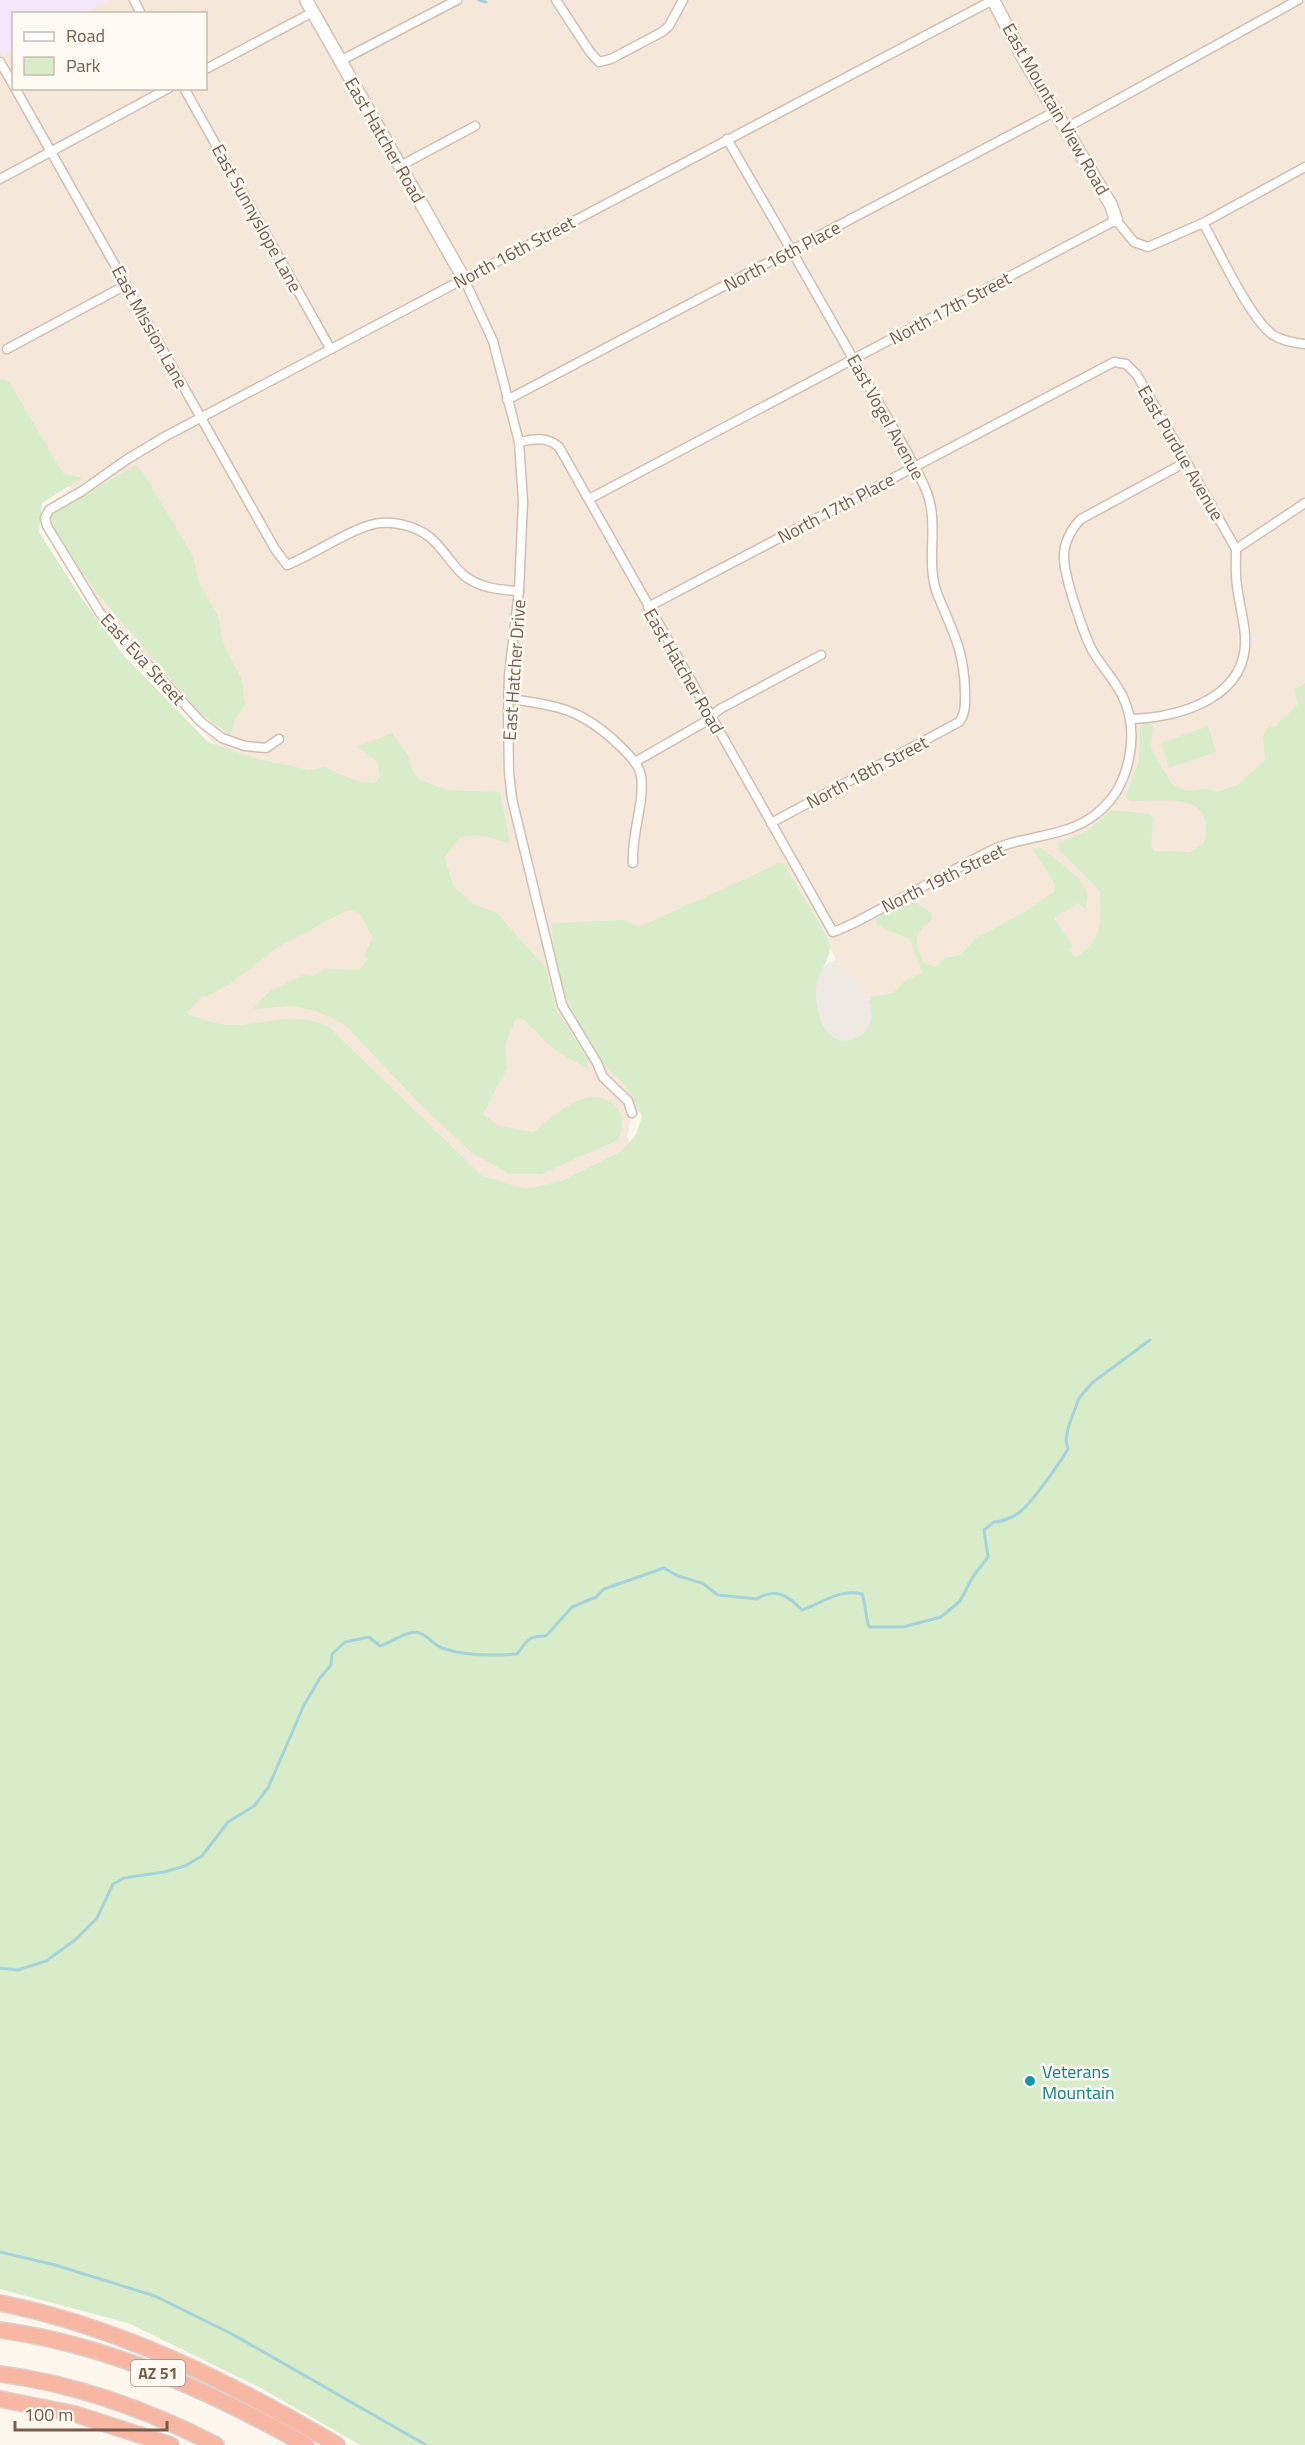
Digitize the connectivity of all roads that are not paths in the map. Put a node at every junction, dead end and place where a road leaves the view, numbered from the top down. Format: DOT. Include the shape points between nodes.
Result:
graph roads {
  1 [pos="306,0"];
  2 [pos="457,0"];
  3 [pos="556,0"];
  4 [pos="683,0"];
  5 [pos="993,0"];
  6 [pos="1298,0"];
  7 [pos="313,12"];
  8 [pos="0,62"];
  9 [pos="340,62"];
  10 [pos="207,68"];
  11 [pos="12,83"];
  12 [pos="16,90"];
  13 [pos="165,90"];
  14 [pos="185,90"];
  15 [pos="1056,111"];
  16 [pos="475,126"];
  17 [pos="1066,128"];
  18 [pos="727,139"];
  19 [pos="50,152"];
  20 [pos="400,166"];
  21 [pos="1305,167"];
  22 [pos="0,179"];
  23 [pos="1116,220"];
  24 [pos="1203,223"];
  25 [pos="792,251"];
  26 [pos="464,279"];
  27 [pos="126,285"];
  28 [pos="1305,344"];
  29 [pos="330,348"];
  30 [pos="7,349"];
  31 [pos="854,358"];
  32 [pos="1122,362"];
  33 [pos="507,400"];
  34 [pos="201,417"];
  35 [pos="519,442"];
  36 [pos="1186,462"];
  37 [pos="914,467"];
  38 [pos="589,499"];
  39 [pos="1305,503"];
  40 [pos="45,518"];
  41 [pos="1236,549"];
  42 [pos="519,591"];
  43 [pos="648,607"];
  44 [pos="821,655"];
  45 [pos="509,699"];
  46 [pos="710,717"];
  47 [pos="962,719"];
  48 [pos="1132,719"];
  49 [pos="279,739"];
  50 [pos="635,762"];
  51 [pos="771,823"];
  52 [pos="633,864"];
  53 [pos="833,932"];
  54 [pos="632,1113"];
  55 [pos="0,2303"];
  56 [pos="0,2330"];
  57 [pos="0,2374"];
  58 [pos="0,2399"];
  59 [pos="171,2445"];
  60 [pos="216,2445"];
  61 [pos="306,2445"];
  62 [pos="337,2445"];
  1 -- 7 [label="street, East Hatcher Road"];
  2 -- 9 [label="street"];
  3 -- 4 [label="street" via="599,62 662,32"];
  5 -- 15 [label="street, East Mountain View Road"];
  5 -- 18 [label="street, North 16th Street"];
  6 -- 17 [label="street"];
  7 -- 9 [label="street, East Hatcher Road"];
  7 -- 10 [label="street"];
  8 -- 11 [label="street, East Mission Lane"];
  9 -- 20 [label="street, East Hatcher Road"];
  12 -- 19 [label="street, East Mission Lane"];
  13 -- 19 [label="street"];
  14 -- 29 [label="street, East Sunnyslope Lane"];
  15 -- 17 [label="street, East Mountain View Road"];
  15 -- 25 [label="street, North 16th Place"];
  16 -- 20 [label="street"];
  17 -- 23 [label="street, East Mountain View Road" via="1111,204"];
  18 -- 25 [label="street, East Vogel Avenue"];
  18 -- 26 [label="street, North 16th Street"];
  19 -- 22 [label="street"];
  19 -- 27 [label="street, East Mission Lane"];
  20 -- 26 [label="street, East Hatcher Road"];
  21 -- 24 [label="street"];
  23 -- 24 [label="street" via="1134,242 1148,247"];
  23 -- 31 [label="street, North 17th Street"];
  24 -- 28 [label="street" via="1264,326 1281,338"];
  25 -- 31 [label="street, East Vogel Avenue"];
  25 -- 33 [label="street, North 16th Place"];
  26 -- 29 [label="street, North 16th Street"];
  26 -- 33 [label="street, East Hatcher Drive" via="493,341"];
  27 -- 30 [label="street"];
  27 -- 34 [label="street, East Mission Lane"];
  29 -- 34 [label="street, North 16th Street"];
  31 -- 37 [label="street, East Vogel Avenue"];
  31 -- 38 [label="street, North 17th Street"];
  32 -- 36 [label="street, East Purdue Avenue" via="1137,375"];
  32 -- 37 [label="street, North 17th Place" via="1104,366"];
  33 -- 35 [label="street, East Hatcher Drive"];
  34 -- 40 [label="street, North 16th Street" via="49,510"];
  34 -- 42 [label="street, East Mission Lane" via="287,564 363,527 393,523 413,528 434,540 465,576 484,587"];
  35 -- 38 [label="street, East Hatcher Road" via="551,440"];
  35 -- 42 [label="street, East Hatcher Drive" via="523,501"];
  36 -- 41 [label="street, East Purdue Avenue"];
  36 -- 48 [label="street" via="1081,519 1065,546 1064,559 1085,635 1123,696"];
  37 -- 43 [label="street, North 17th Place"];
  37 -- 47 [label="street, East Vogel Avenue" via="931,503 936,591 953,628 964,668"];
  38 -- 43 [label="street, East Hatcher Road"];
  39 -- 41 [label="street"];
  40 -- 49 [label="street, East Eva Street" via="100,614 201,722 222,738 245,746 266,748"];
  41 -- 48 [label="street" via="1245,646 1229,684 1211,699 1183,712"];
  42 -- 45 [label="street, East Hatcher Drive"];
  43 -- 46 [label="street, East Hatcher Road"];
  44 -- 46 [label="street"];
  45 -- 50 [label="street" via="570,710 611,737"];
  45 -- 54 [label="street, East Hatcher Drive" via="512,799 562,1005 603,1077 628,1101"];
  46 -- 50 [label="street"];
  46 -- 51 [label="street, East Hatcher Road"];
  47 -- 51 [label="street, North 18th Street"];
  48 -- 53 [label="street, North 19th Street" via="1124,777 1109,803 1087,821 1071,830 993,849"];
  50 -- 52 [label="street" via="641,775 641,790"];
  51 -- 53 [label="street, East Hatcher Road"];
  55 -- 62 [label="highway" via="81,2325 170,2357"];
  56 -- 61 [label="highway, AZ 51" via="60,2341 160,2374 222,2400"];
  57 -- 60 [label="highway, AZ 51" via="70,2388 135,2408"];
  58 -- 59 [label="highway" via="75,2414"];
}
